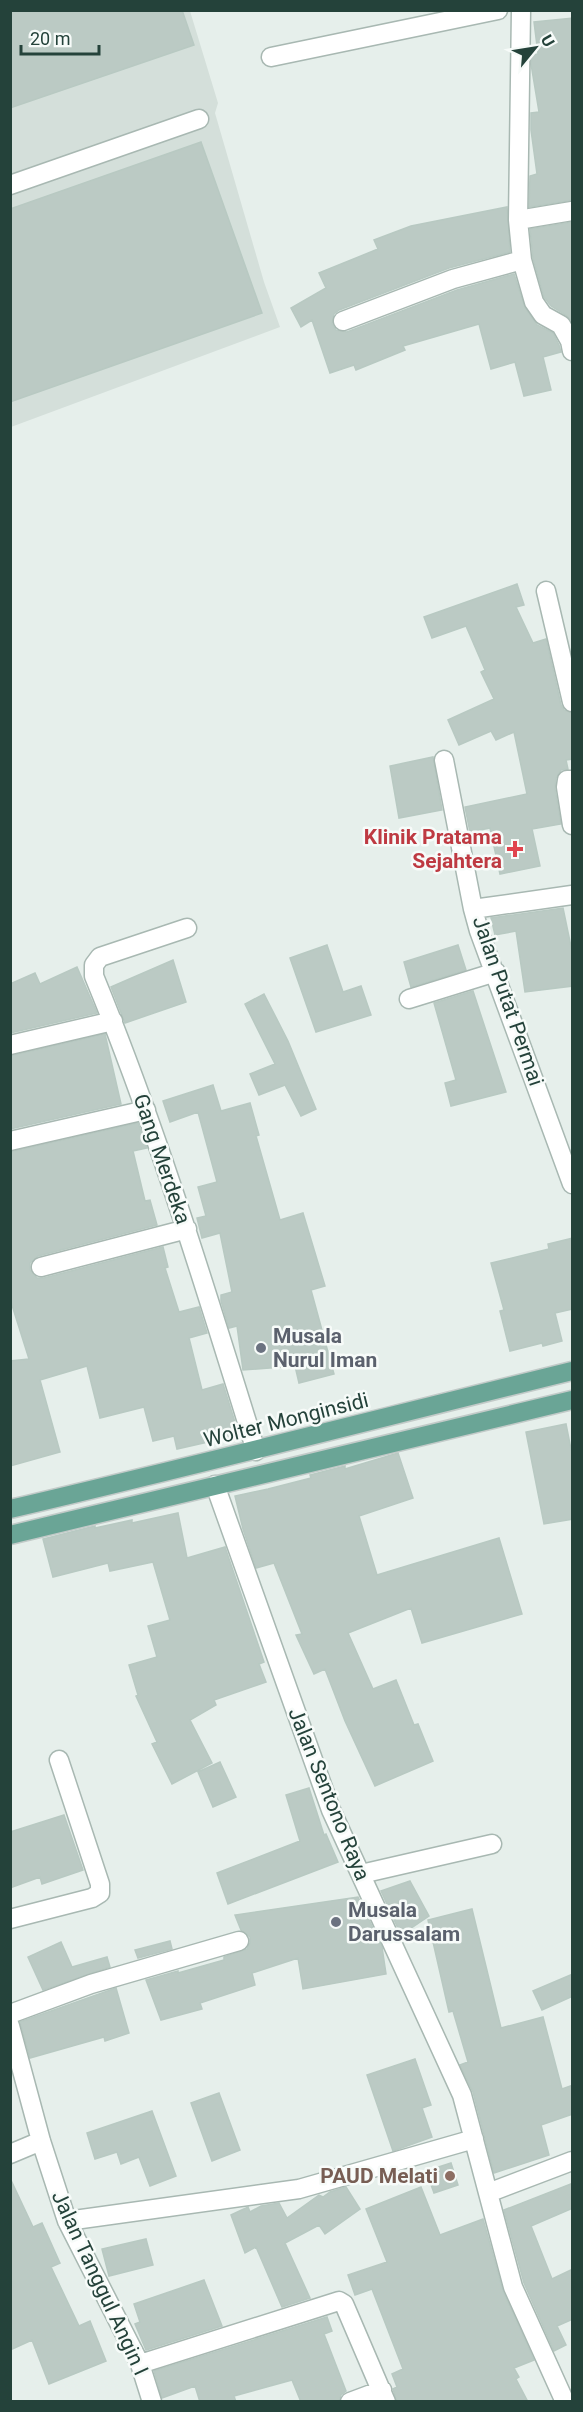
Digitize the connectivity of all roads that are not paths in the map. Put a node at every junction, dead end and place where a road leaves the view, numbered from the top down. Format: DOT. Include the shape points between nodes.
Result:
graph roads {
  1 [pos="498,10"];
  2 [pos="521,10"];
  3 [pos="271,57"];
  4 [pos="199,119"];
  5 [pos="10,185"];
  6 [pos="573,211"];
  7 [pos="518,220"];
  8 [pos="522,260"];
  9 [pos="343,321"];
  10 [pos="573,351"];
  11 [pos="546,591"];
  12 [pos="573,702"];
  13 [pos="444,760"];
  14 [pos="573,780"];
  15 [pos="573,825"];
  16 [pos="573,895"];
  17 [pos="473,909"];
  18 [pos="187,928"];
  19 [pos="496,972"];
  20 [pos="410,999"];
  21 [pos="112,1021"];
  22 [pos="10,1045"];
  23 [pos="146,1110"];
  24 [pos="10,1141"];
  25 [pos="572,1182"];
  26 [pos="186,1229"];
  27 [pos="41,1267"];
  28 [pos="573,1371"];
  29 [pos="573,1400"];
  30 [pos="286,1442"];
  31 [pos="256,1451"];
  32 [pos="293,1466"];
  33 [pos="215,1485"];
  34 [pos="10,1509"];
  35 [pos="10,1535"];
  36 [pos="58,1760"];
  37 [pos="492,1844"];
  38 [pos="361,1874"];
  39 [pos="10,1919"];
  40 [pos="239,1941"];
  41 [pos="10,2014"];
  42 [pos="10,2026"];
  43 [pos="474,2139"];
  44 [pos="41,2141"];
  45 [pos="10,2154"];
  46 [pos="573,2162"];
  47 [pos="488,2193"];
  48 [pos="67,2221"];
  49 [pos="140,2364"];
  50 [pos="384,2396"];
  51 [pos="152,2402"];
  52 [pos="350,2402"];
  53 [pos="565,2402"];
  1 -- 3 [label="street"];
  2 -- 7 [label="street"];
  4 -- 5 [label="street"];
  6 -- 7 [label="street"];
  7 -- 8 [label="street"];
  8 -- 9 [label="street" via="453,279"];
  8 -- 10 [label="street" via="534,302 543,315 561,325"];
  11 -- 12 [label="street"];
  13 -- 17 [label="street"];
  14 -- 15 [label="street" via="567,780 566,787"];
  16 -- 17 [label="street, Jalan Putat Permai"];
  17 -- 19 [label="street, Jalan Putat Permai"];
  18 -- 21 [label="street, Gang Merdeka" via="100,957 94,965 94,976"];
  19 -- 20 [label="street"];
  19 -- 25 [label="street, Jalan Putat Permai"];
  21 -- 22 [label="street"];
  21 -- 23 [label="street, Gang Merdeka"];
  23 -- 24 [label="street"];
  23 -- 26 [label="street, Gang Merdeka"];
  26 -- 27 [label="street"];
  26 -- 31 [label="street, Gang Merdeka"];
  28 -- 30 [label="main road, Wolter Monginsidi"];
  29 -- 32 [label="main road"];
  30 -- 31 [label="main road, Wolter Monginsidi"];
  30 -- 32 [label="main road"];
  31 -- 34 [label="main road, Wolter Monginsidi"];
  32 -- 33 [label="main road"];
  33 -- 35 [label="main road"];
  33 -- 38 [label="street, Jalan Sentono Raya" via="314,1766"];
  36 -- 39 [label="street" via="100,1893"];
  37 -- 38 [label="street"];
  38 -- 43 [label="street, Jalan Sentono Raya" via="462,2095"];
  40 -- 41 [label="street" via="91,1984"];
  42 -- 44 [label="street, Jalan Tanggul Angin I"];
  43 -- 47 [label="street, Jalan Sentono Raya"];
  43 -- 48 [label="street" via="299,2188"];
  44 -- 45 [label="street"];
  44 -- 48 [label="street, Jalan Tanggul Angin I"];
  46 -- 47 [label="street"];
  47 -- 53 [label="street, Jalan Sentono Raya" via="513,2287"];
  48 -- 49 [label="street, Jalan Tanggul Angin I"];
  49 -- 50 [label="street" via="339,2301 344,2304"];
  49 -- 51 [label="street, Jalan Tanggul Angin I"];
  50 -- 52 [label="street"];
}
